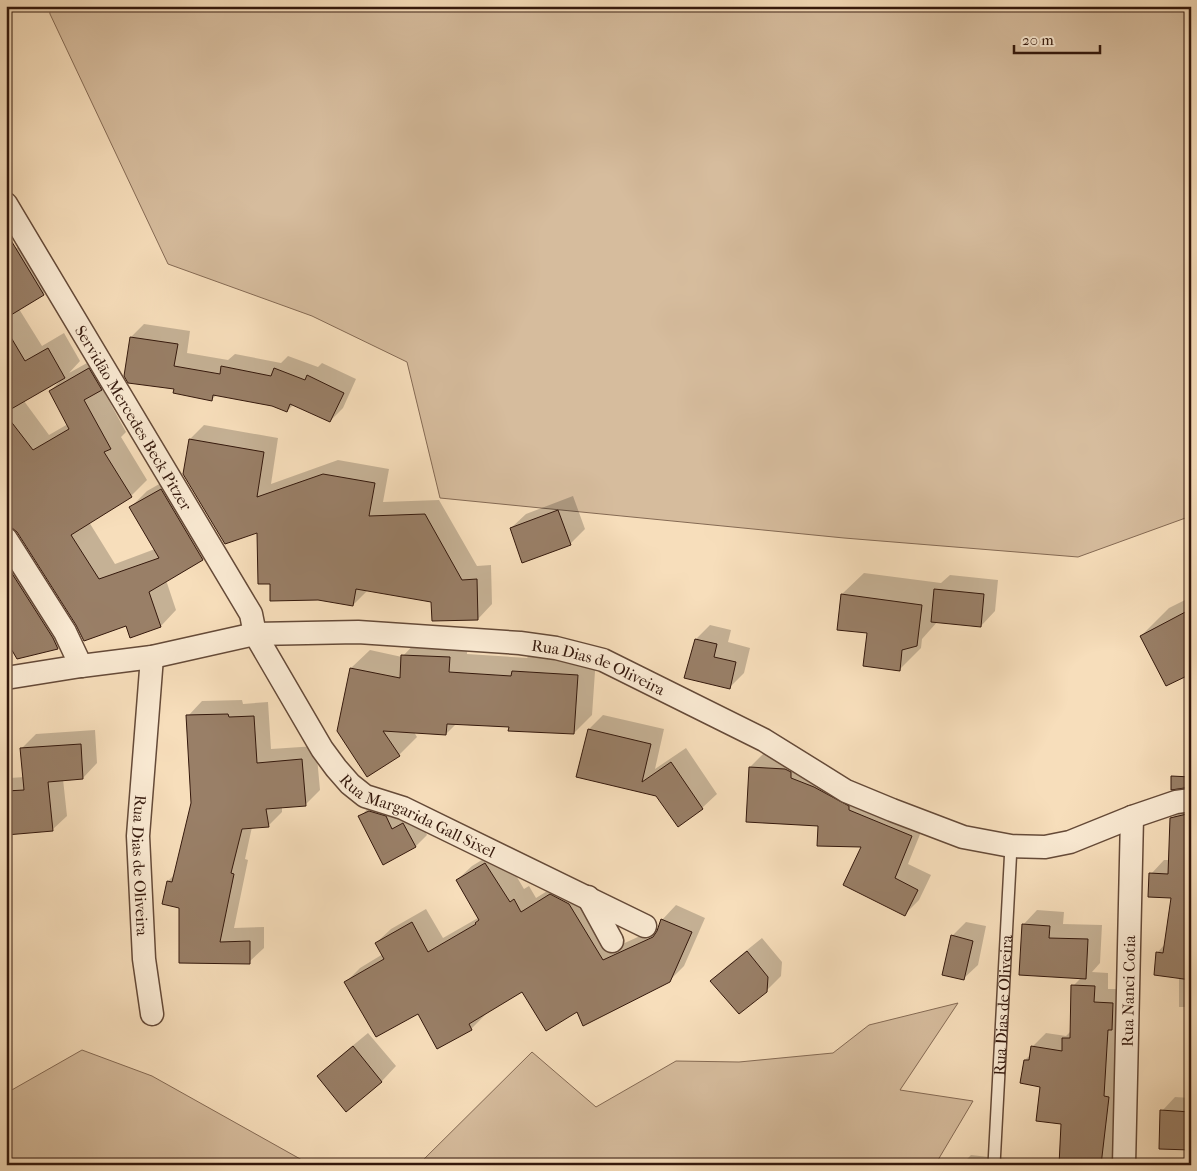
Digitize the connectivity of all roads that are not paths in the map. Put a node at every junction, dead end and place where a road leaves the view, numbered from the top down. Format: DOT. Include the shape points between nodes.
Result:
graph roads {
  1 [pos="6,204"];
  2 [pos="6,539"];
  3 [pos="255,634"];
  4 [pos="152,657"];
  5 [pos="81,666"];
  6 [pos="6,678"];
  7 [pos="1191,800"];
  8 [pos="1132,817"];
  9 [pos="1010,846"];
  10 [pos="588,897"];
  11 [pos="645,926"];
  12 [pos="612,941"];
  13 [pos="152,1014"];
  14 [pos="994,1165"];
  15 [pos="1124,1165"];
  1 -- 3 [label="street, Servidão Mercedes Beck Pitzer" via="251,614"];
  2 -- 5 [label="street" via="65,632"];
  3 -- 4 [label="street, Rua Dias de Oliveira"];
  3 -- 9 [label="street, Rua Dias de Oliveira" via="358,632 510,642 556,648 603,660 764,740 846,791 963,837"];
  3 -- 10 [label="street, Rua Margarida Gall Sixel" via="322,749 350,784 365,796 403,808"];
  4 -- 5 [label="street, Rua Dias de Oliveira"];
  4 -- 13 [label="street, Rua Dias de Oliveira" via="138,836 144,959"];
  5 -- 6 [label="street, Rua Dias de Oliveira"];
  7 -- 8 [label="street, Rua Dias de Oliveira"];
  8 -- 9 [label="street, Rua Dias de Oliveira" via="1070,842"];
  8 -- 15 [label="street, Rua Nanci Cotia"];
  9 -- 14 [label="lane, Rua Dias de Oliveira"];
  10 -- 11 [label="street, Rua Margarida Gall Sixel"];
  10 -- 12 [label="street"];
}
